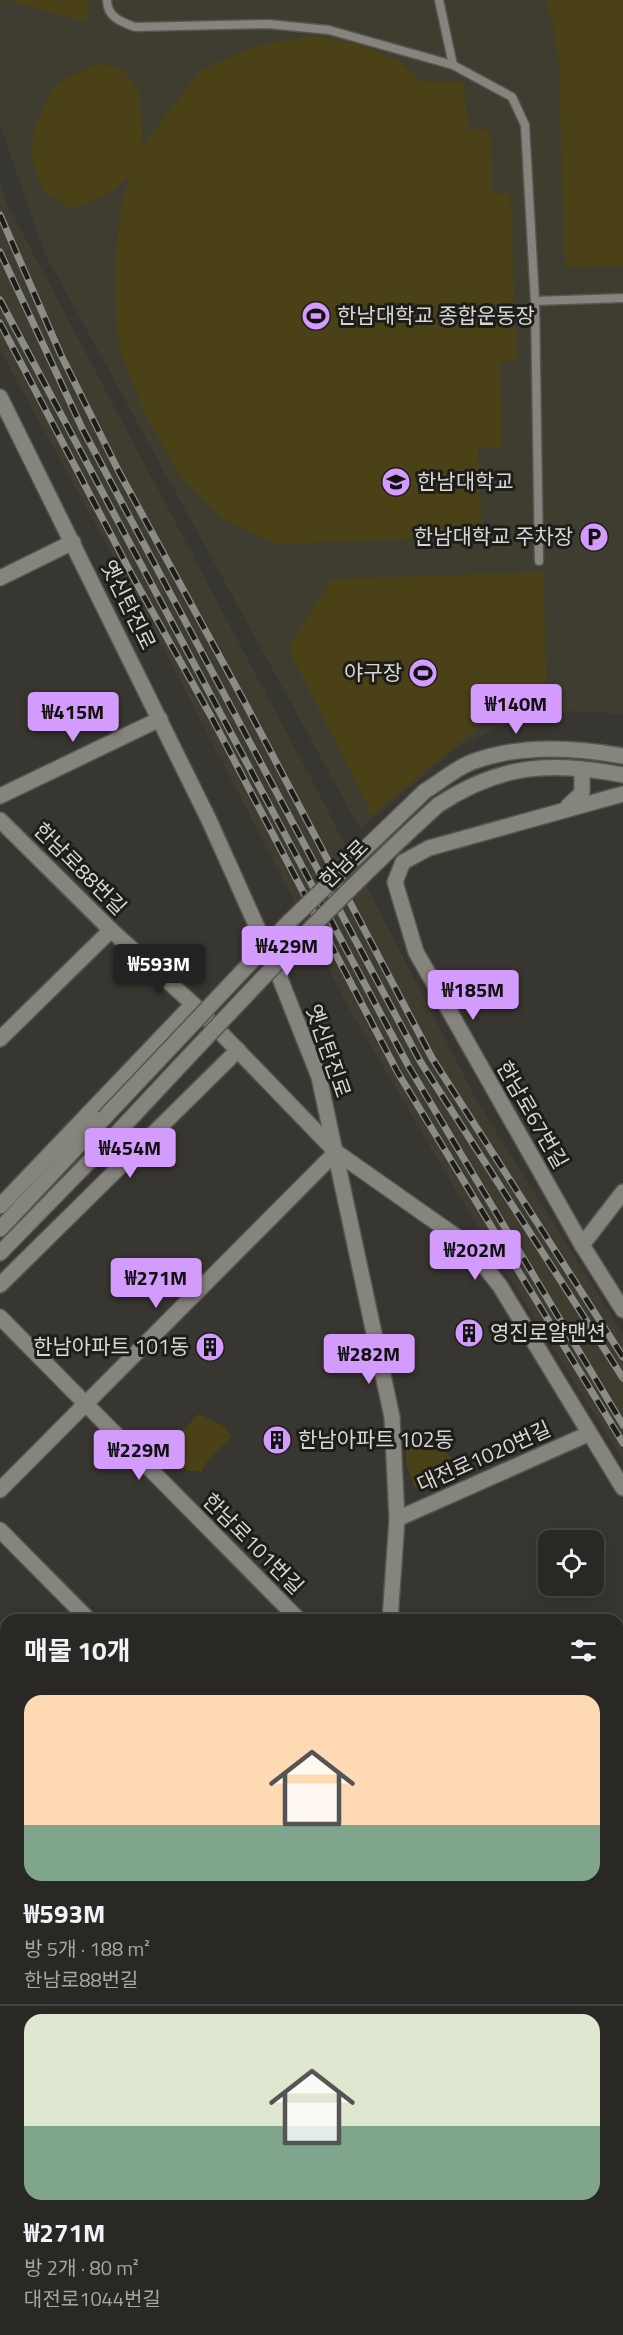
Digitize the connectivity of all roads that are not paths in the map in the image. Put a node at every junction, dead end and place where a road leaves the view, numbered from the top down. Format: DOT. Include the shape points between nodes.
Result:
graph roads {
  1 [pos="107,0"];
  2 [pos="439,0"];
  3 [pos="453,65"];
  4 [pos="623,298"];
  5 [pos="535,301"];
  6 [pos="2,405"];
  7 [pos="73,542"];
  8 [pos="539,561"];
  9 [pos="0,578"];
  10 [pos="160,719"];
  11 [pos="623,756"];
  12 [pos="582,769"];
  13 [pos="623,775"];
  14 [pos="623,794"];
  15 [pos="0,796"];
  16 [pos="566,808"];
  17 [pos="0,820"];
  18 [pos="111,930"];
  19 [pos="193,1004"];
  20 [pos="0,1040"];
  21 [pos="238,1050"];
  22 [pos="336,1152"];
  23 [pos="623,1192"];
  24 [pos="0,1206"];
  25 [pos="0,1229"];
  26 [pos="582,1245"];
  27 [pos="0,1253"];
  28 [pos="0,1285"];
  29 [pos="623,1310"];
  30 [pos="0,1317"];
  31 [pos="86,1404"];
  32 [pos="588,1434"];
  33 [pos="623,1488"];
  34 [pos="0,1490"];
  35 [pos="397,1519"];
  36 [pos="0,1530"];
  37 [pos="83,1614"];
  38 [pos="293,1614"];
  39 [pos="390,1614"];
  1 -- 3 [label="lane" via="116,20 135,27 268,24 329,30"];
  2 -- 3 [label="lane"];
  3 -- 5 [label="lane" via="512,98 525,125"];
  4 -- 5 [label="lane"];
  5 -- 8 [label="lane"];
  6 -- 7 [label="street, 옛신탄진로"];
  7 -- 9 [label="street"];
  7 -- 10 [label="street, 옛신탄진로"];
  10 -- 15 [label="street"];
  10 -- 22 [label="street, 옛신탄진로" via="226,854 287,996 319,1077"];
  11 -- 25 [label="street, 한남로, bridge" via="580,748 529,750 471,762 425,791 288,923"];
  12 -- 13 [label="street, 한남로"];
  12 -- 16 [label="street" via="582,793"];
  12 -- 27 [label="street, 한남로, bridge" via="549,766 509,772 465,787 438,805 303,936"];
  14 -- 16 [label="street, 한남로67번길"];
  16 -- 26 [label="street, 한남로67번길" via="429,848 403,862 395,882 416,952"];
  17 -- 18 [label="street, 한남로88번길"];
  18 -- 19 [label="street, 한남로88번길"];
  18 -- 20 [label="street"];
  19 -- 21 [label="street, 한남로88번길"];
  19 -- 24 [label="street"];
  21 -- 22 [label="street, 한남로88번길"];
  21 -- 28 [label="street"];
  22 -- 31 [label="street"];
  22 -- 32 [label="street" via="467,1244 500,1286"];
  22 -- 35 [label="street, 대전로1020번길" via="392,1417"];
  23 -- 26 [label="street"];
  26 -- 29 [label="street, 한남로67번길"];
  30 -- 31 [label="street, 한남로101번길"];
  31 -- 34 [label="street"];
  31 -- 38 [label="street, 한남로101번길"];
  32 -- 33 [label="street"];
  32 -- 35 [label="street, 대전로1020번길"];
  35 -- 39 [label="street, 대전로1020번길"];
  36 -- 37 [label="street"];
}
